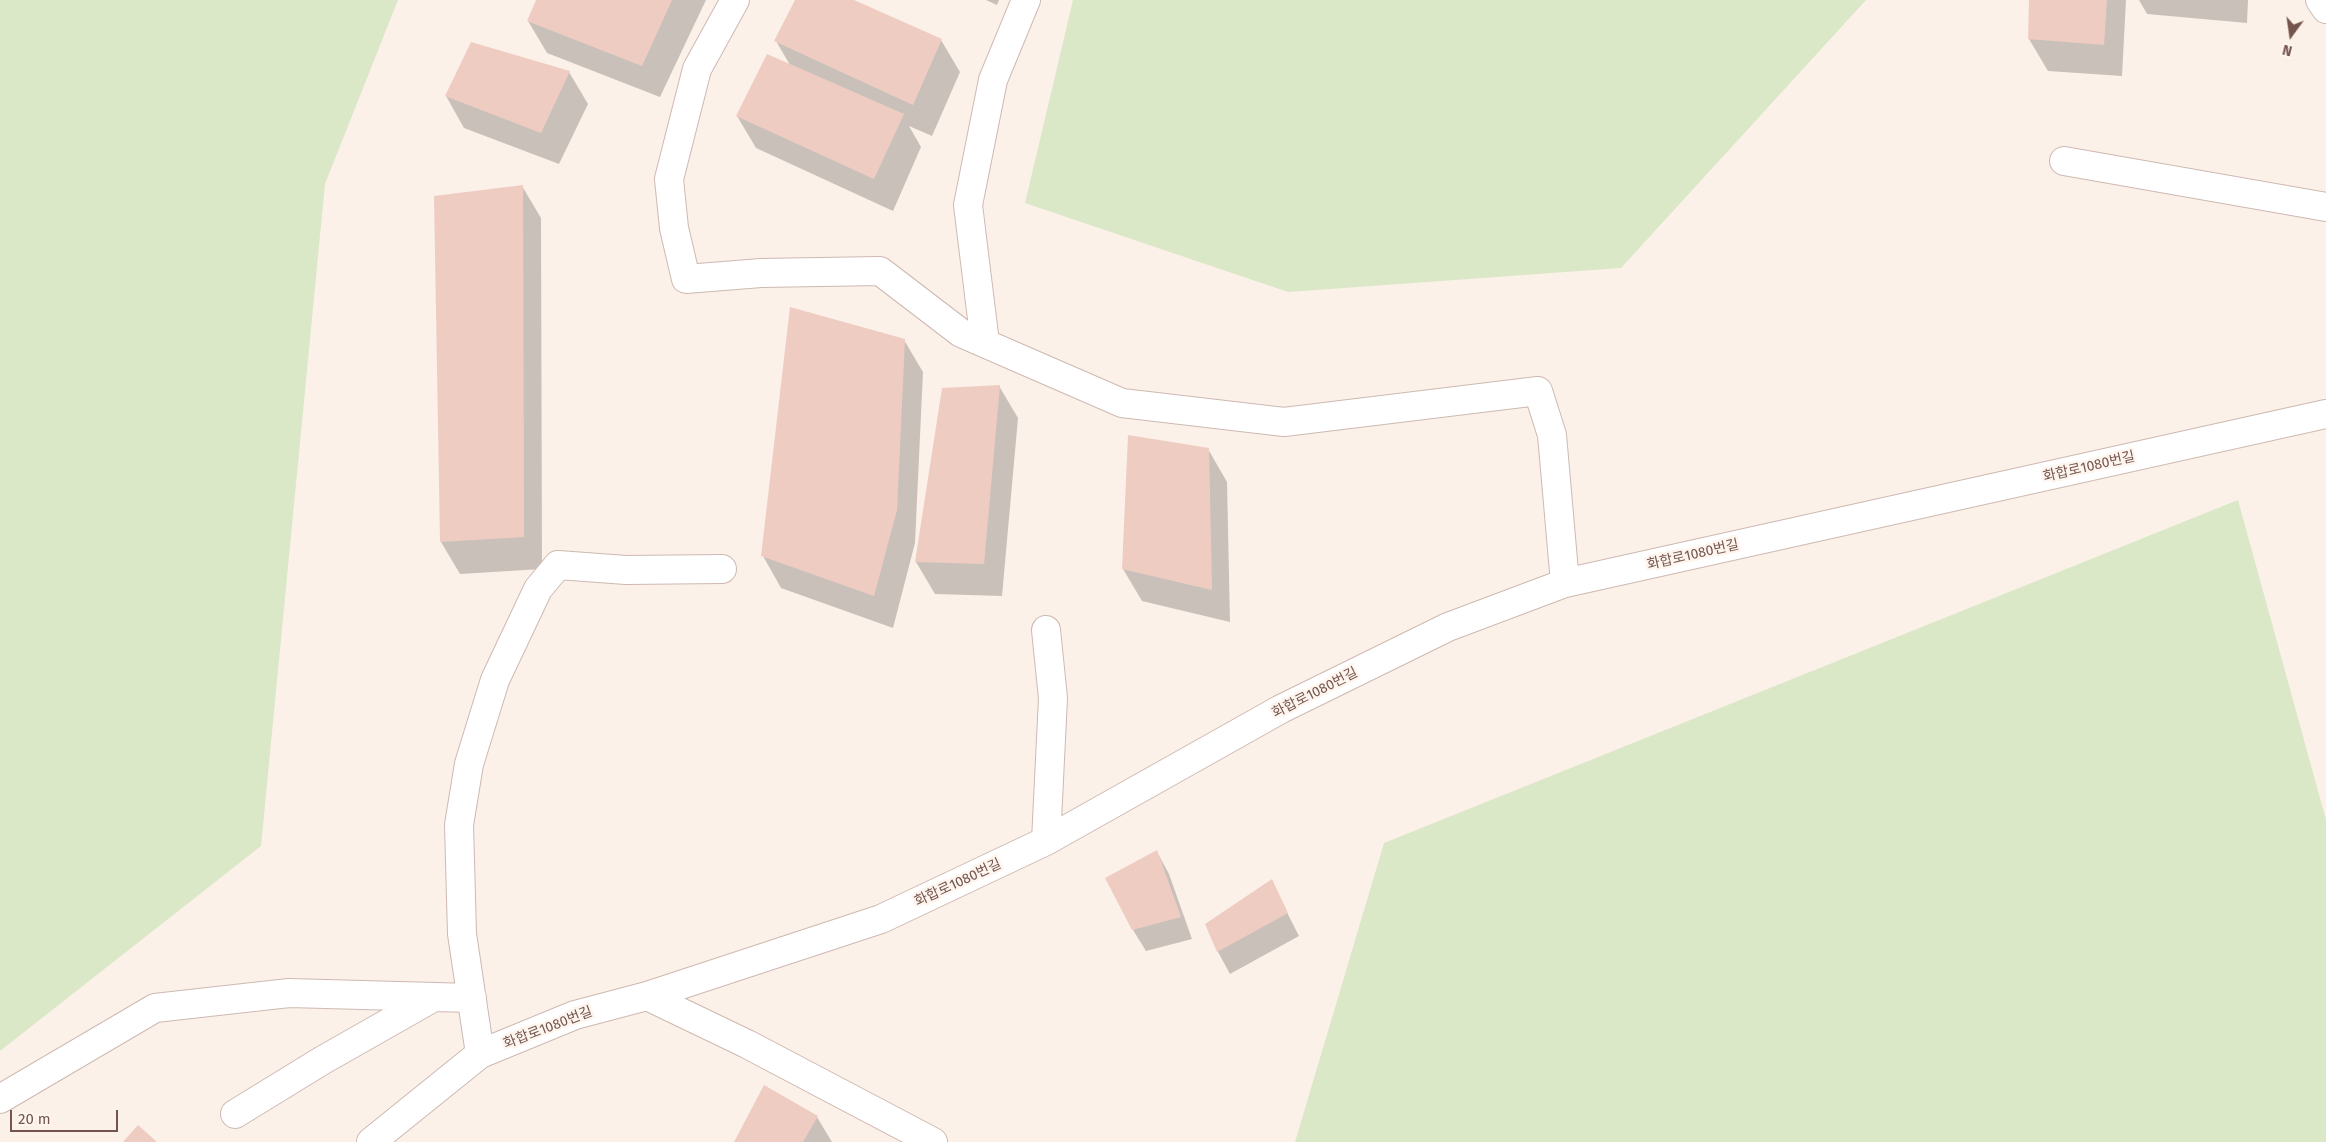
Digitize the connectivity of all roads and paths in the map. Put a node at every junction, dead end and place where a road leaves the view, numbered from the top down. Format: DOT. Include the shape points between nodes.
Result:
graph roads {
  1 [pos="735,0"];
  2 [pos="1026,0"];
  3 [pos="2320,0"];
  4 [pos="2326,9"];
  5 [pos="2064,161"];
  6 [pos="2326,206"];
  7 [pos="985,343"];
  8 [pos="2326,414"];
  9 [pos="722,570"];
  10 [pos="1565,583"];
  11 [pos="1046,630"];
  12 [pos="1046,841"];
  13 [pos="647,996"];
  14 [pos="434,997"];
  15 [pos="472,998"];
  16 [pos="480,1054"];
  17 [pos="0,1099"];
  18 [pos="235,1114"];
  19 [pos="371,1142"];
  20 [pos="933,1142"];
  1 -- 7 [label="street" via="696,69 669,179 674,228 686,280 762,273 880,271 961,333"];
  2 -- 7 [label="street" via="993,80 968,205"];
  3 -- 4 [label="street"];
  5 -- 6 [label="street"];
  7 -- 10 [label="street" via="1122,403 1284,422 1538,391 1552,435"];
  8 -- 10 [label="street, 화합로1080번길"];
  9 -- 15 [label="street" via="626,570 558,565 538,589 495,680 469,764 459,825 462,934"];
  10 -- 12 [label="street, 화합로1080번길" via="1448,628 1281,709"];
  11 -- 12 [label="street" via="1053,698"];
  12 -- 13 [label="street, 화합로1080번길" via="881,919"];
  13 -- 16 [label="street, 화합로1080번길" via="574,1015"];
  13 -- 20 [label="street" via="748,1044"];
  14 -- 15 [label="street"];
  14 -- 17 [label="street" via="290,992 155,1008"];
  14 -- 18 [label="street"];
  15 -- 16 [label="street"];
  16 -- 19 [label="street, 화합로1080번길"];
}
